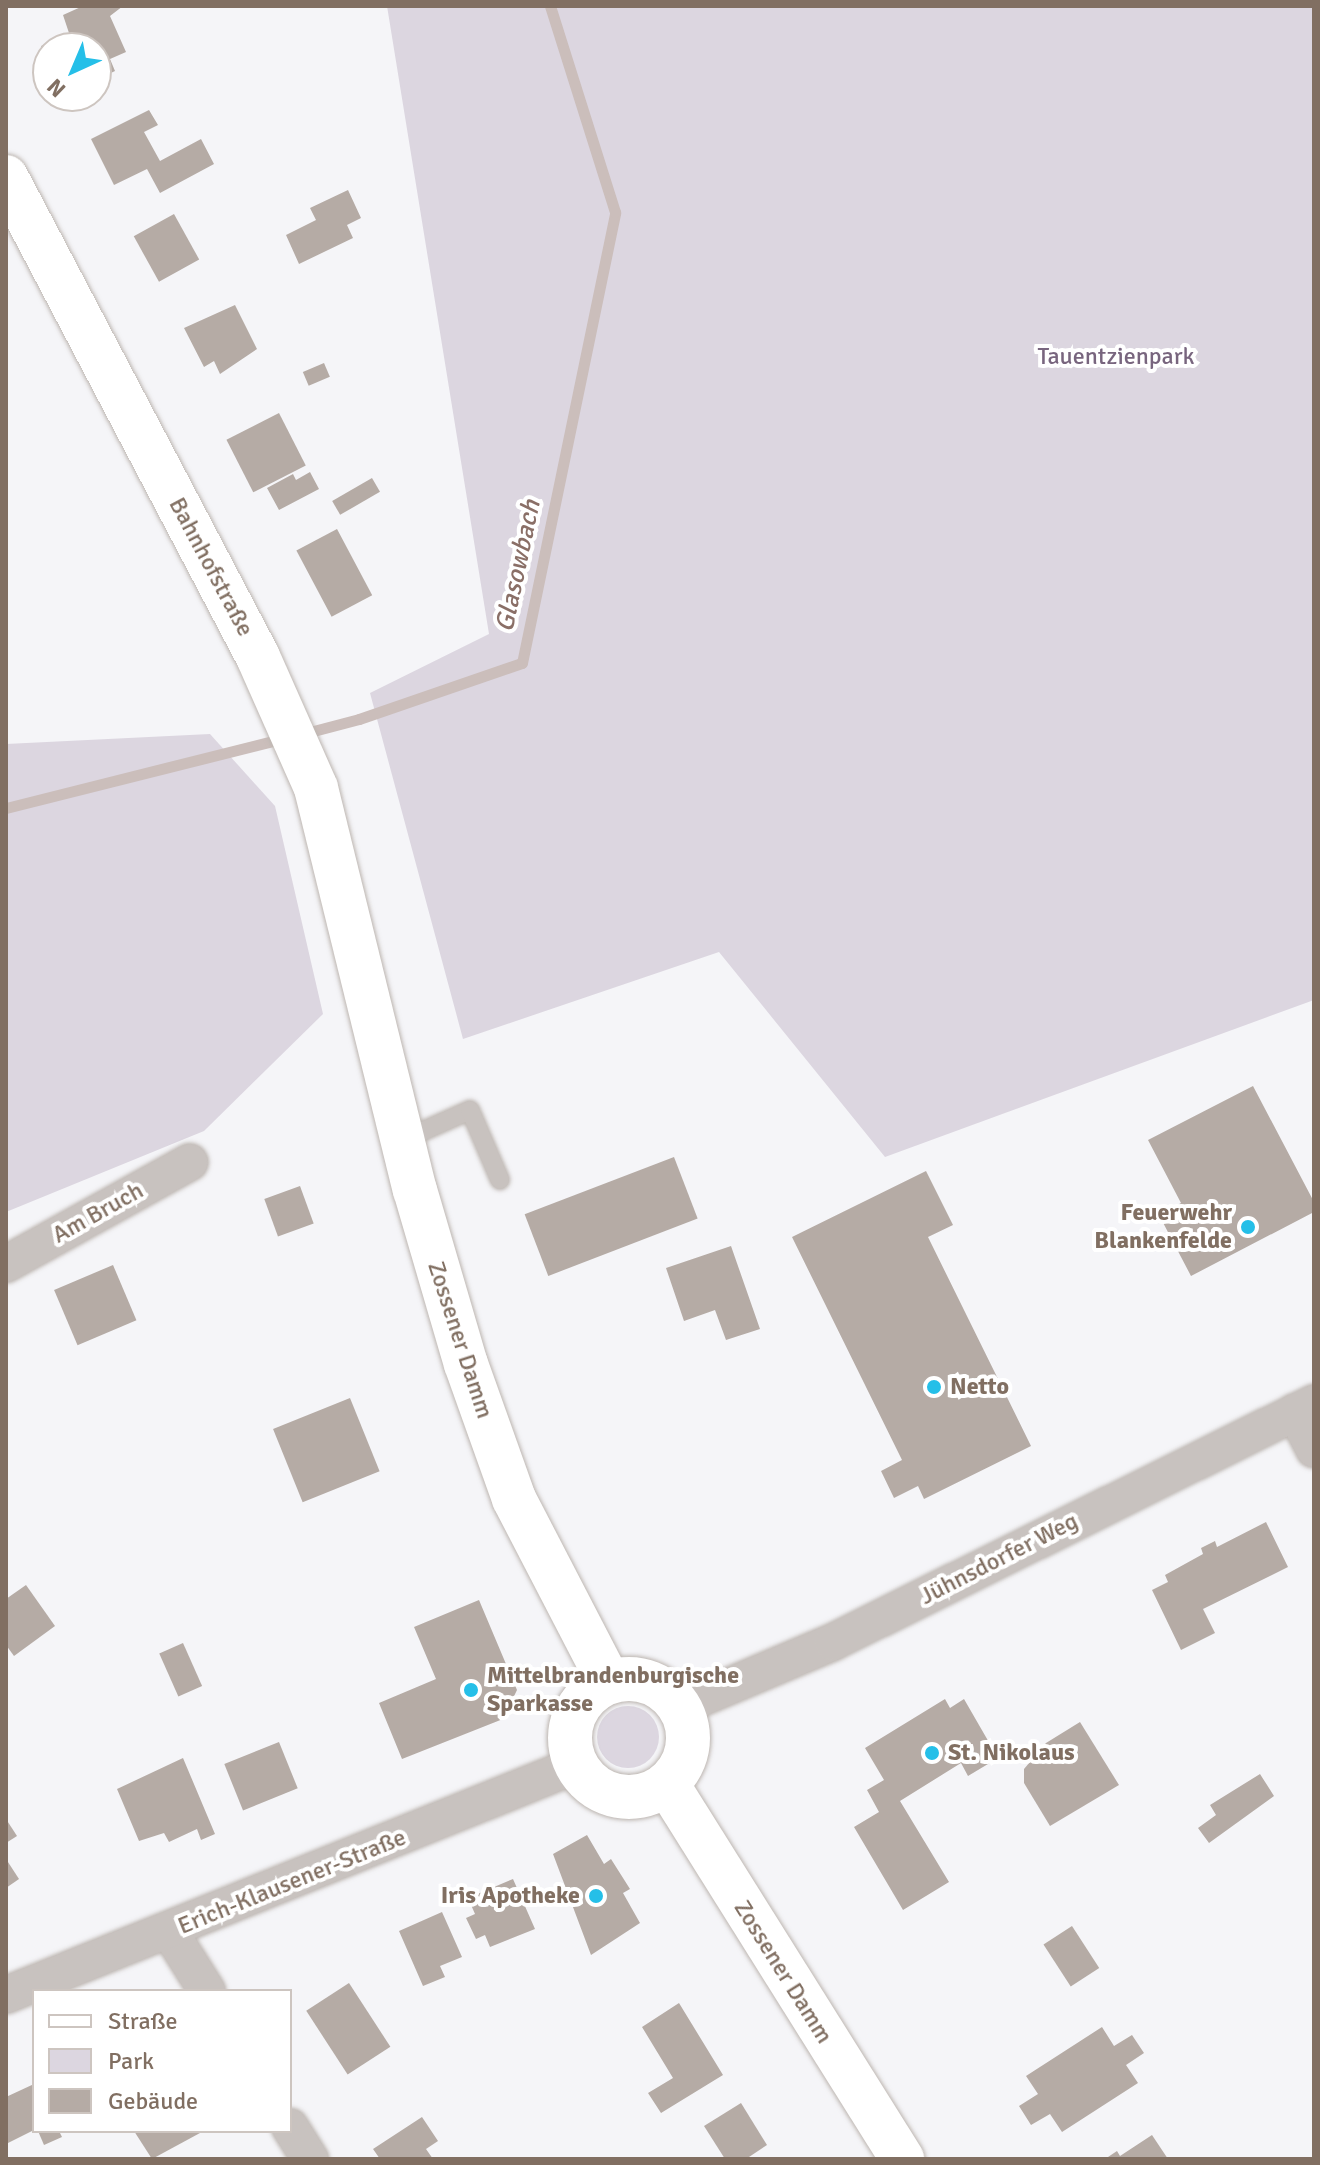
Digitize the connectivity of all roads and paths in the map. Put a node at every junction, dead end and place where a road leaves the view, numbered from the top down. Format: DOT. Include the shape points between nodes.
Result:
graph roads {
  1 [pos="6,177"];
  2 [pos="364,978"];
  3 [pos="403,1140"];
  4 [pos="190,1162"];
  5 [pos="500,1180"];
  6 [pos="6,1264"];
  7 [pos="1305,1408"];
  8 [pos="1314,1449"];
  9 [pos="609,1682"];
  10 [pos="680,1707"];
  11 [pos="576,1765"];
  12 [pos="667,1784"];
  13 [pos="170,1932"];
  14 [pos="206,1989"];
  15 [pos="6,1995"];
  16 [pos="292,2130"];
  17 [pos="310,2159"];
  18 [pos="902,2159"];
  1 -- 2 [label="main road, Bahnhofstraße" via="287,720 316,788"];
  2 -- 3 [label="main road, Zossener Damm"];
  3 -- 5 [label="lane" via="470,1110"];
  3 -- 9 [label="main road, Zossener Damm" via="443,1294 514,1499"];
  4 -- 6 [label="street, Am Bruch"];
  7 -- 8 [label="street"];
  7 -- 10 [label="street, Jühnsdorfer Weg" via="833,1642"];
  9 -- 10 [label="main road" via="649,1682"];
  9 -- 11 [label="main road" via="585,1700 571,1726"];
  10 -- 12 [label="main road" via="688,1740 678,1772"];
  11 -- 12 [label="main road" via="593,1785 617,1796 651,1793"];
  11 -- 13 [label="street, Erich-Klausener-Straße"];
  12 -- 18 [label="main road, Zossener Damm"];
  13 -- 14 [label="street"];
  13 -- 15 [label="street, Erich-Klausener-Straße"];
  16 -- 17 [label="street"];
}
